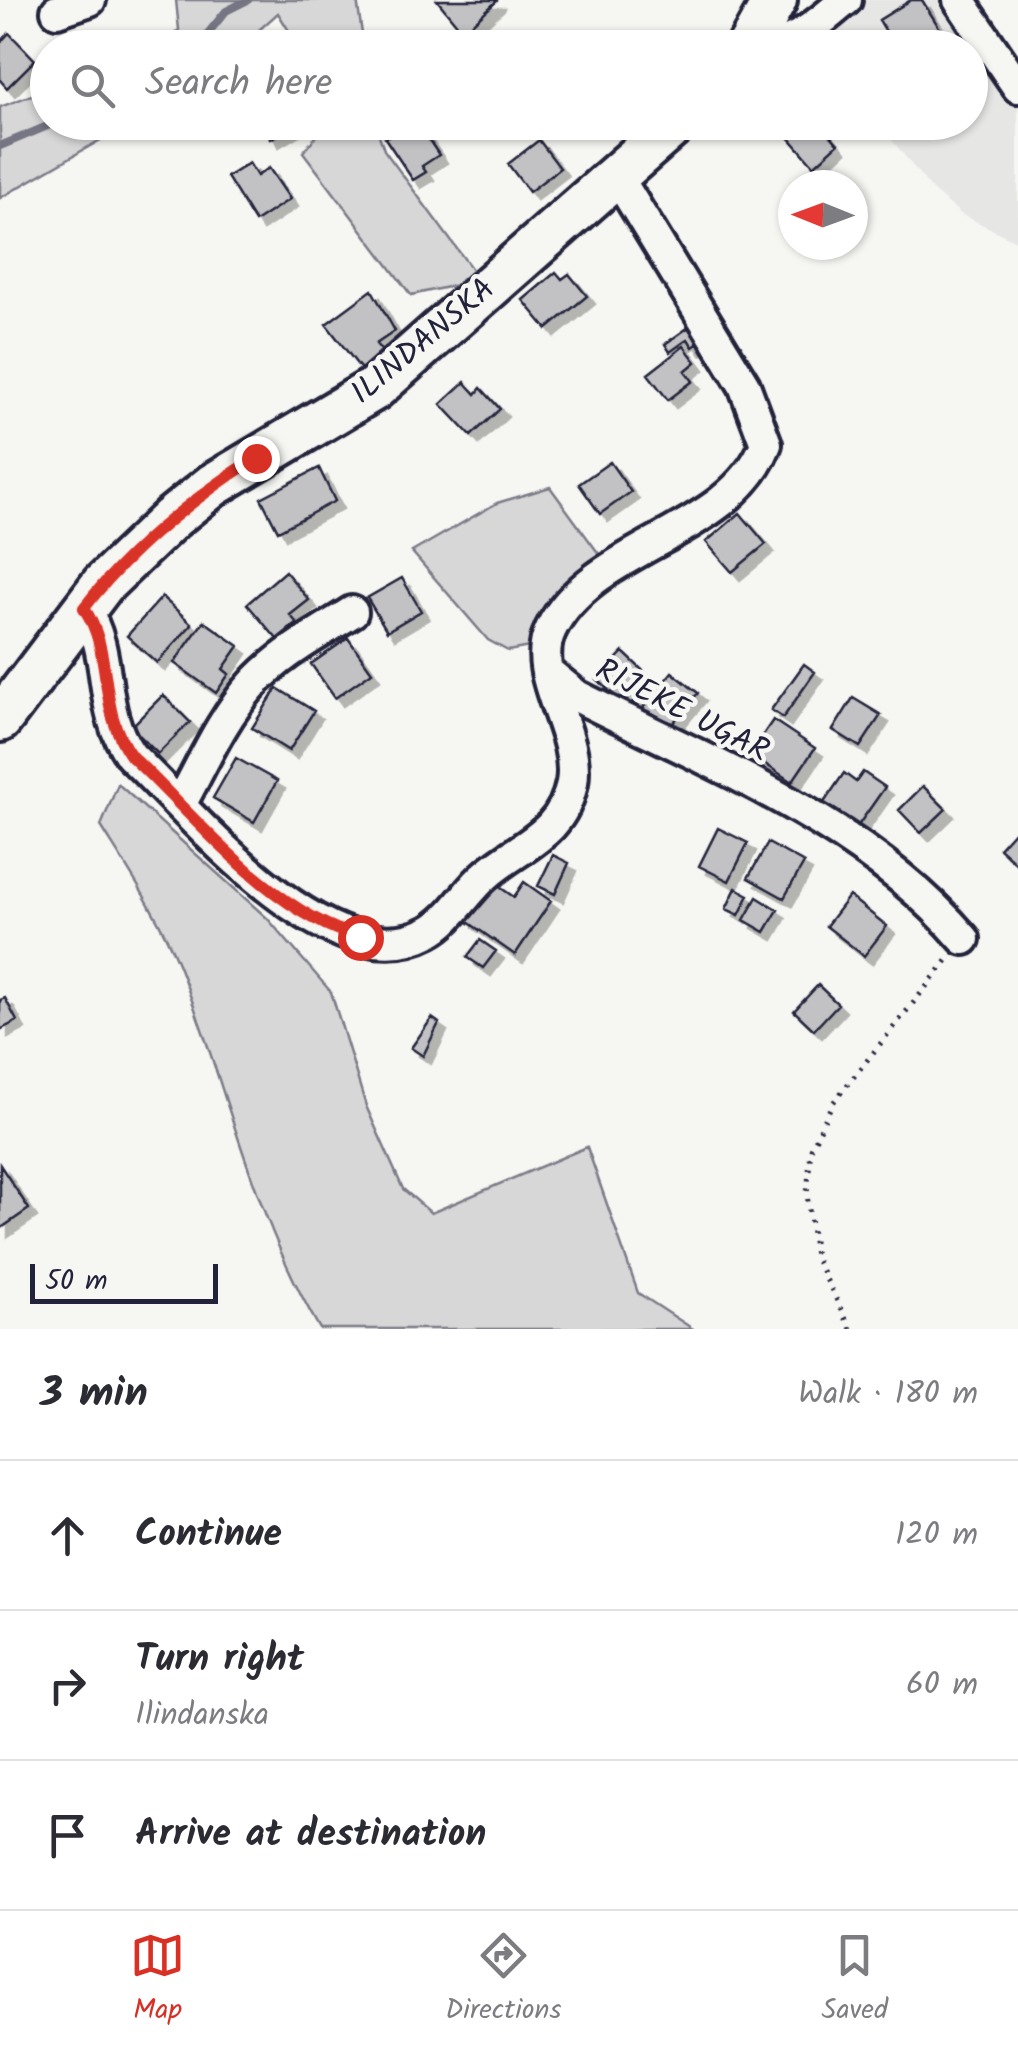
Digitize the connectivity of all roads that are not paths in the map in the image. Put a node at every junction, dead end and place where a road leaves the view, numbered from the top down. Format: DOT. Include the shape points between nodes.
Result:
graph roads {
  1 [pos="90,0"];
  2 [pos="775,0"];
  3 [pos="846,0"];
  4 [pos="959,0"];
  5 [pos="56,10"];
  6 [pos="758,30"];
  7 [pos="807,30"];
  8 [pos="979,30"];
  9 [pos="988,43"];
  10 [pos="1018,87"];
  11 [pos="655,140"];
  12 [pos="614,174"];
  13 [pos="84,608"];
  14 [pos="352,612"];
  15 [pos="550,674"];
  16 [pos="0,720"];
  17 [pos="181,803"];
  18 [pos="964,940"];
  1 -- 5 [label="street"];
  2 -- 6 [label="street"];
  3 -- 7 [label="street"];
  4 -- 8 [label="street"];
  9 -- 10 [label="street"];
  11 -- 12 [label="street, ILINDANSKA"];
  12 -- 13 [label="street, ILINDANSKA" via="374,389 228,476 172,518"];
  12 -- 15 [label="street, RIJEKE UGAR" via="744,385 766,444 759,462 723,500 595,581 560,614 545,644"];
  13 -- 16 [label="street, ILINDANSKA"];
  13 -- 17 [label="street" via="102,647 114,732"];
  14 -- 17 [label="street" via="255,682"];
  15 -- 17 [label="street" via="573,756 566,803 542,838 490,871 426,933 387,941 317,923 268,887"];
  15 -- 18 [label="street, RIJEKE UGAR" via="577,696 813,816 932,903"];
}
